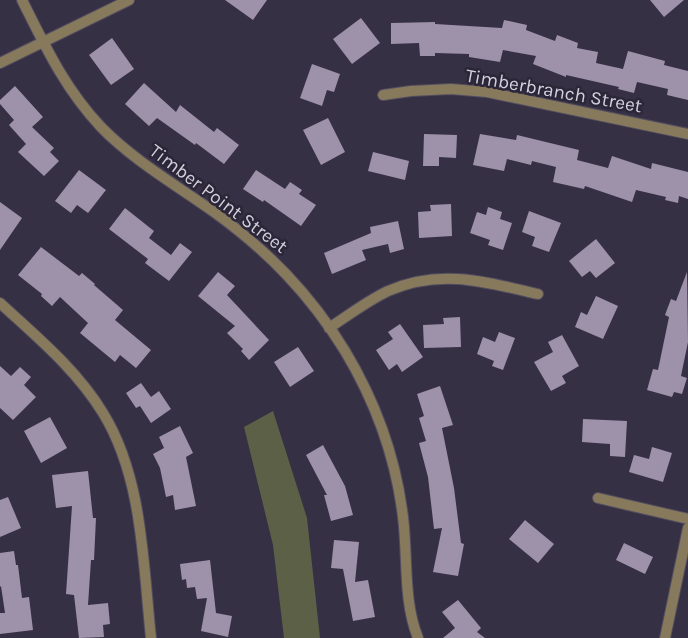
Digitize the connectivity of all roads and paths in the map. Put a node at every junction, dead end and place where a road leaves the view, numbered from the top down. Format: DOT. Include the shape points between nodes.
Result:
graph roads {
  1 [pos="22,0"];
  2 [pos="129,0"];
  3 [pos="43,42"];
  4 [pos="0,63"];
  5 [pos="383,95"];
  6 [pos="688,134"];
  7 [pos="538,294"];
  8 [pos="0,303"];
  9 [pos="329,328"];
  10 [pos="598,498"];
  11 [pos="688,518"];
  12 [pos="688,528"];
  13 [pos="151,638"];
  14 [pos="418,638"];
  15 [pos="665,638"];
  1 -- 3 [label="street, Timber Point Street"];
  2 -- 3 [label="street"];
  3 -- 4 [label="street"];
  3 -- 9 [label="street, Timber Point Street" via="66,84 102,128 258,246 284,270"];
  5 -- 6 [label="street, Timberbranch Street" via="450,89 487,92"];
  7 -- 9 [label="street" via="465,278 419,281 389,291"];
  8 -- 13 [label="street" via="71,370 103,413 114,435 125,461 138,514"];
  9 -- 14 [label="street, Timber Point Street" via="366,390 394,471 403,517 409,602"];
  10 -- 11 [label="street"];
  12 -- 15 [label="street"];
}
